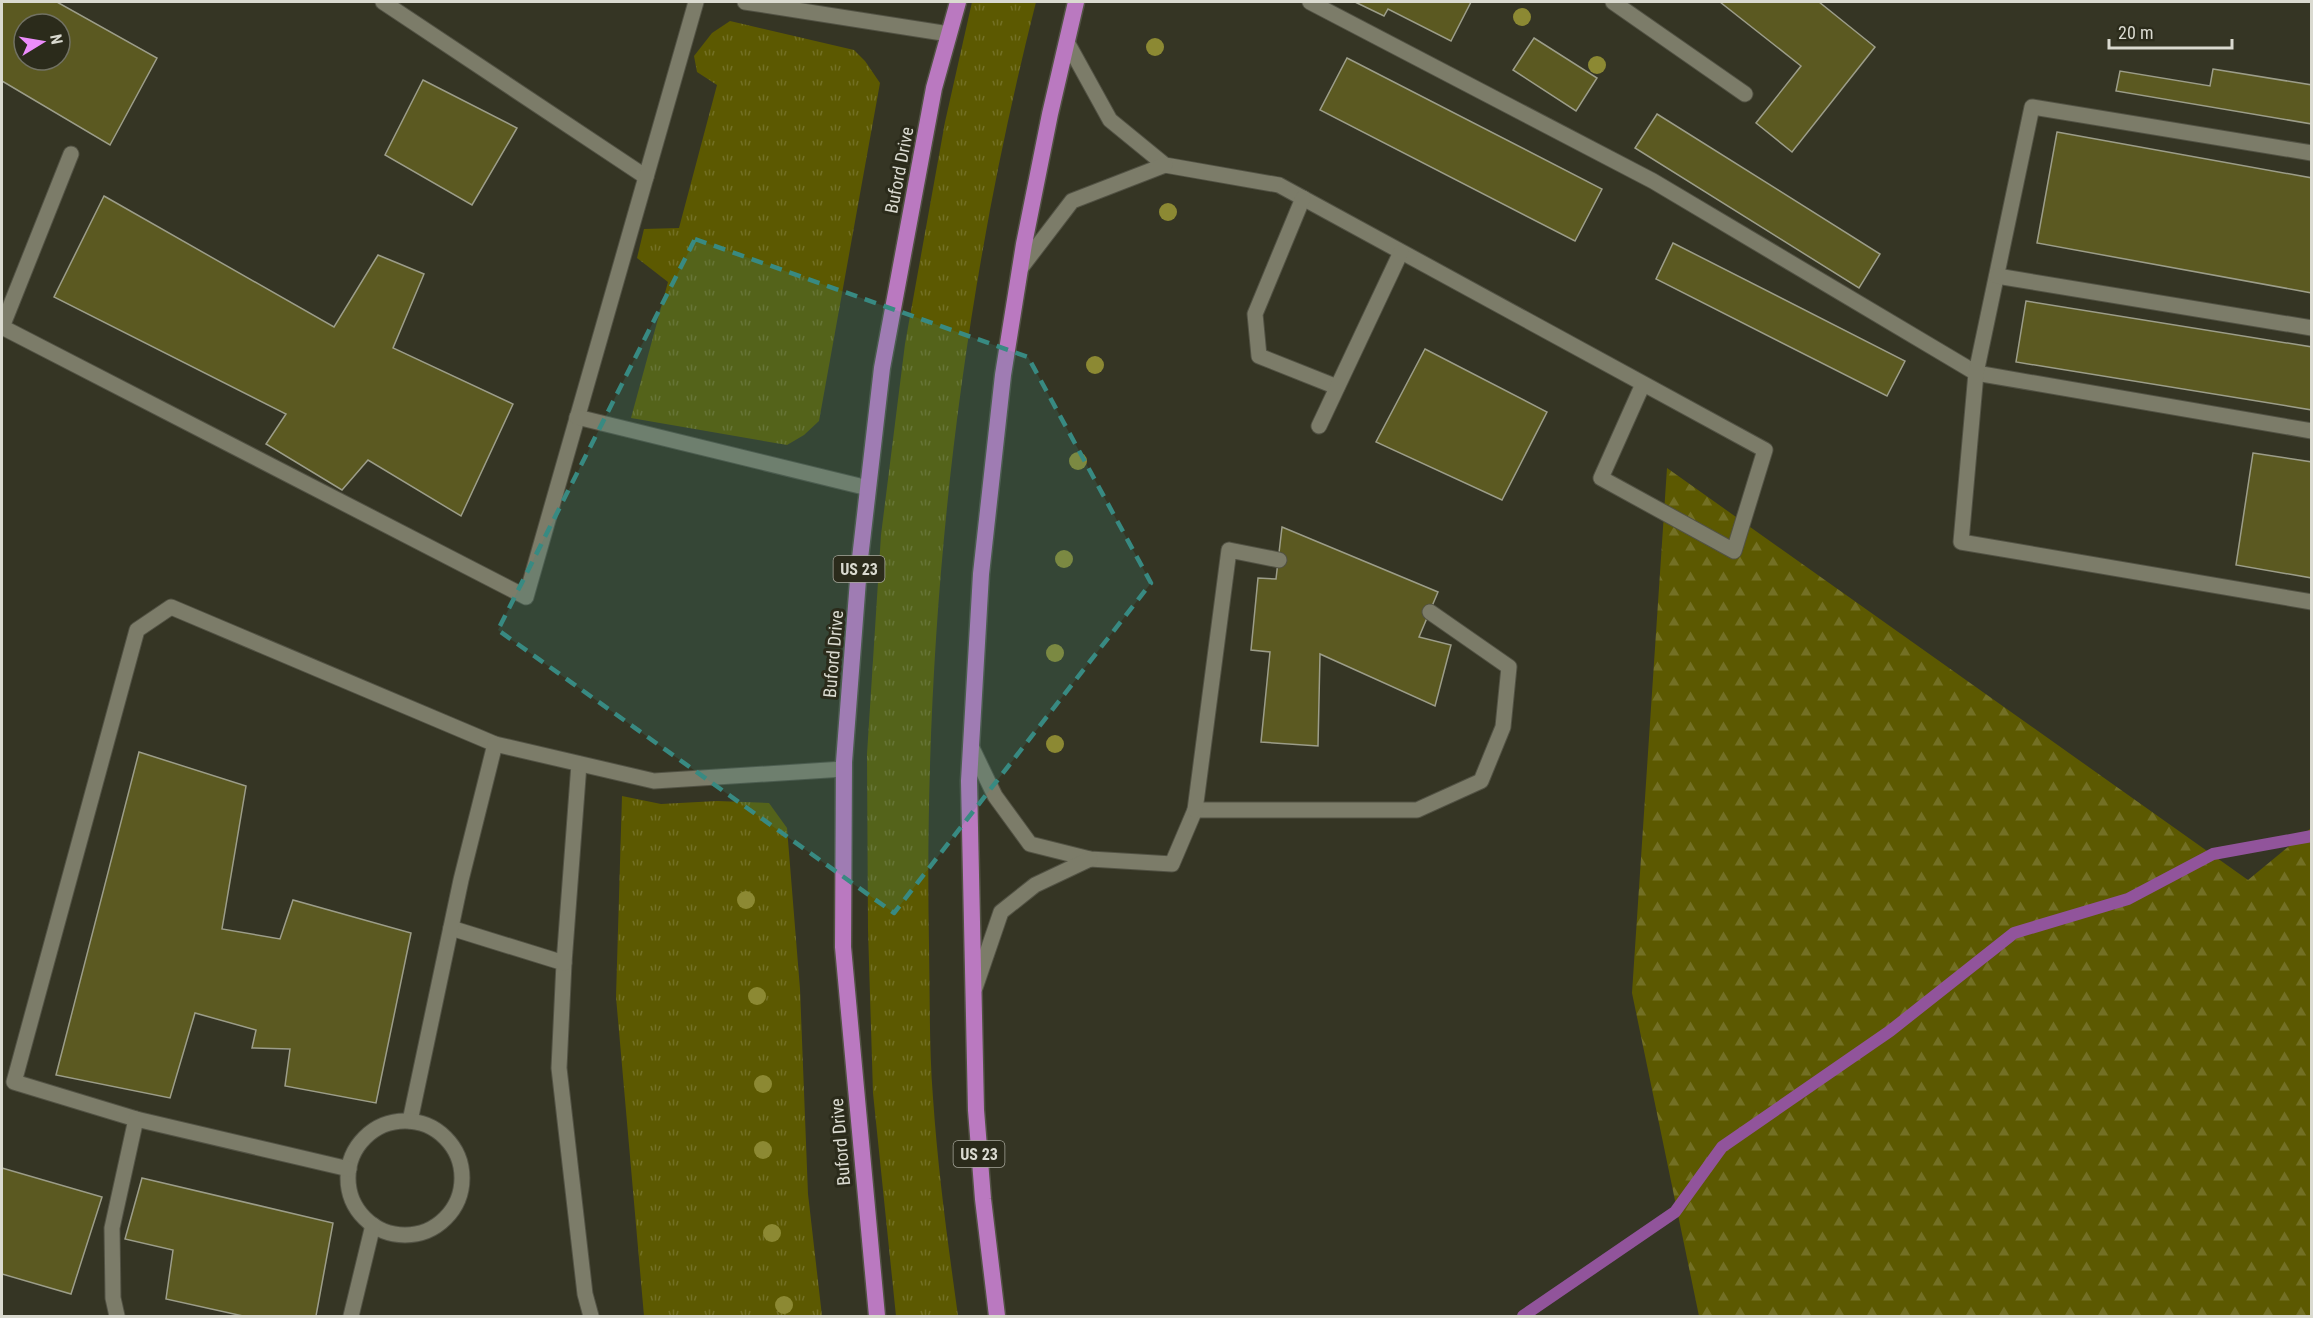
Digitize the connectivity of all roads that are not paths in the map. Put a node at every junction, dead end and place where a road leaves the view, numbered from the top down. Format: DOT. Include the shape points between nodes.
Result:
graph roads {
  1 [pos="383,2"];
  2 [pos="696,2"];
  3 [pos="745,2"];
  4 [pos="958,2"];
  5 [pos="1076,2"];
  6 [pos="1310,2"];
  7 [pos="1613,2"];
  8 [pos="949,34"];
  9 [pos="1067,42"];
  10 [pos="1745,93"];
  11 [pos="2312,153"];
  12 [pos="71,154"];
  13 [pos="1165,165"];
  14 [pos="646,177"];
  15 [pos="1303,198"];
  16 [pos="1401,252"];
  17 [pos="1020,269"];
  18 [pos="1997,276"];
  19 [pos="2312,328"];
  20 [pos="1976,373"];
  21 [pos="1643,384"];
  22 [pos="1336,387"];
  23 [pos="577,417"];
  24 [pos="1318,426"];
  25 [pos="2312,431"];
  26 [pos="868,488"];
  27 [pos="1279,560"];
  28 [pos="2312,602"];
  29 [pos="1430,612"];
  30 [pos="495,744"];
  31 [pos="971,746"];
  32 [pos="579,764"];
  33 [pos="844,769"];
  34 [pos="1195,810"];
  35 [pos="1090,859"];
  36 [pos="451,928"];
  37 [pos="564,963"];
  38 [pos="974,990"];
  39 [pos="136,1119"];
  40 [pos="410,1121"];
  41 [pos="349,1169"];
  42 [pos="373,1225"];
  43 [pos="117,1317"];
  44 [pos="351,1317"];
  45 [pos="591,1317"];
  46 [pos="877,1317"];
  47 [pos="997,1317"];
  1 -- 14 [label="lane"];
  2 -- 14 [label="lane"];
  3 -- 8 [label="lane"];
  4 -- 8 [label="highway, Buford Drive / US 23"];
  5 -- 9 [label="highway, US 23"];
  6 -- 20 [label="lane" via="1653,181"];
  7 -- 10 [label="lane"];
  8 -- 26 [label="highway, Buford Drive / US 23" via="934,88 882,368"];
  9 -- 13 [label="lane" via="1110,120"];
  9 -- 17 [label="highway, US 23"];
  11 -- 18 [label="lane" via="2032,107"];
  12 -- 23 [label="lane" via="2,327 526,597"];
  13 -- 15 [label="lane" via="1279,185"];
  13 -- 17 [label="lane" via="1072,201"];
  14 -- 23 [label="lane"];
  15 -- 16 [label="lane"];
  15 -- 22 [label="lane" via="1255,314 1259,356"];
  16 -- 21 [label="lane"];
  16 -- 22 [label="lane"];
  17 -- 31 [label="highway, US 23" via="981,574"];
  18 -- 19 [label="lane"];
  18 -- 20 [label="lane"];
  20 -- 25 [label="lane"];
  20 -- 28 [label="lane" via="1961,542"];
  21 -- 21 [label="lane" via="1765,450 1734,551 1601,477"];
  22 -- 24 [label="lane"];
  23 -- 26 [label="lane"];
  26 -- 33 [label="highway, Buford Drive / US 23"];
  27 -- 34 [label="lane" via="1228,550"];
  29 -- 34 [label="lane" via="1509,667 1503,727 1481,781 1417,810"];
  30 -- 32 [label="lane"];
  30 -- 36 [label="lane"];
  30 -- 39 [label="lane" via="171,607 137,630 14,1082"];
  31 -- 35 [label="lane" via="994,796 1030,844"];
  31 -- 38 [label="highway, US 23"];
  32 -- 33 [label="lane" via="654,781"];
  32 -- 37 [label="lane"];
  33 -- 46 [label="highway, Buford Drive / US 23" via="843,947"];
  34 -- 35 [label="lane" via="1172,864"];
  35 -- 38 [label="lane" via="1035,885 1001,912"];
  36 -- 37 [label="lane"];
  36 -- 40 [label="lane"];
  37 -- 45 [label="lane" via="560,1068 585,1294"];
  38 -- 47 [label="highway, US 23" via="976,1110"];
  39 -- 41 [label="lane"];
  39 -- 43 [label="lane" via="112,1228"];
  40 -- 41 [label="lane" via="390,1122 373,1130 359,1144"];
  40 -- 42 [label="lane" via="428,1125 445,1136 456,1151 462,1170 461,1190 454,1208 425,1231 408,1235 390,1233"];
  41 -- 42 [label="lane" via="351,1197"];
  42 -- 44 [label="lane"];
}
